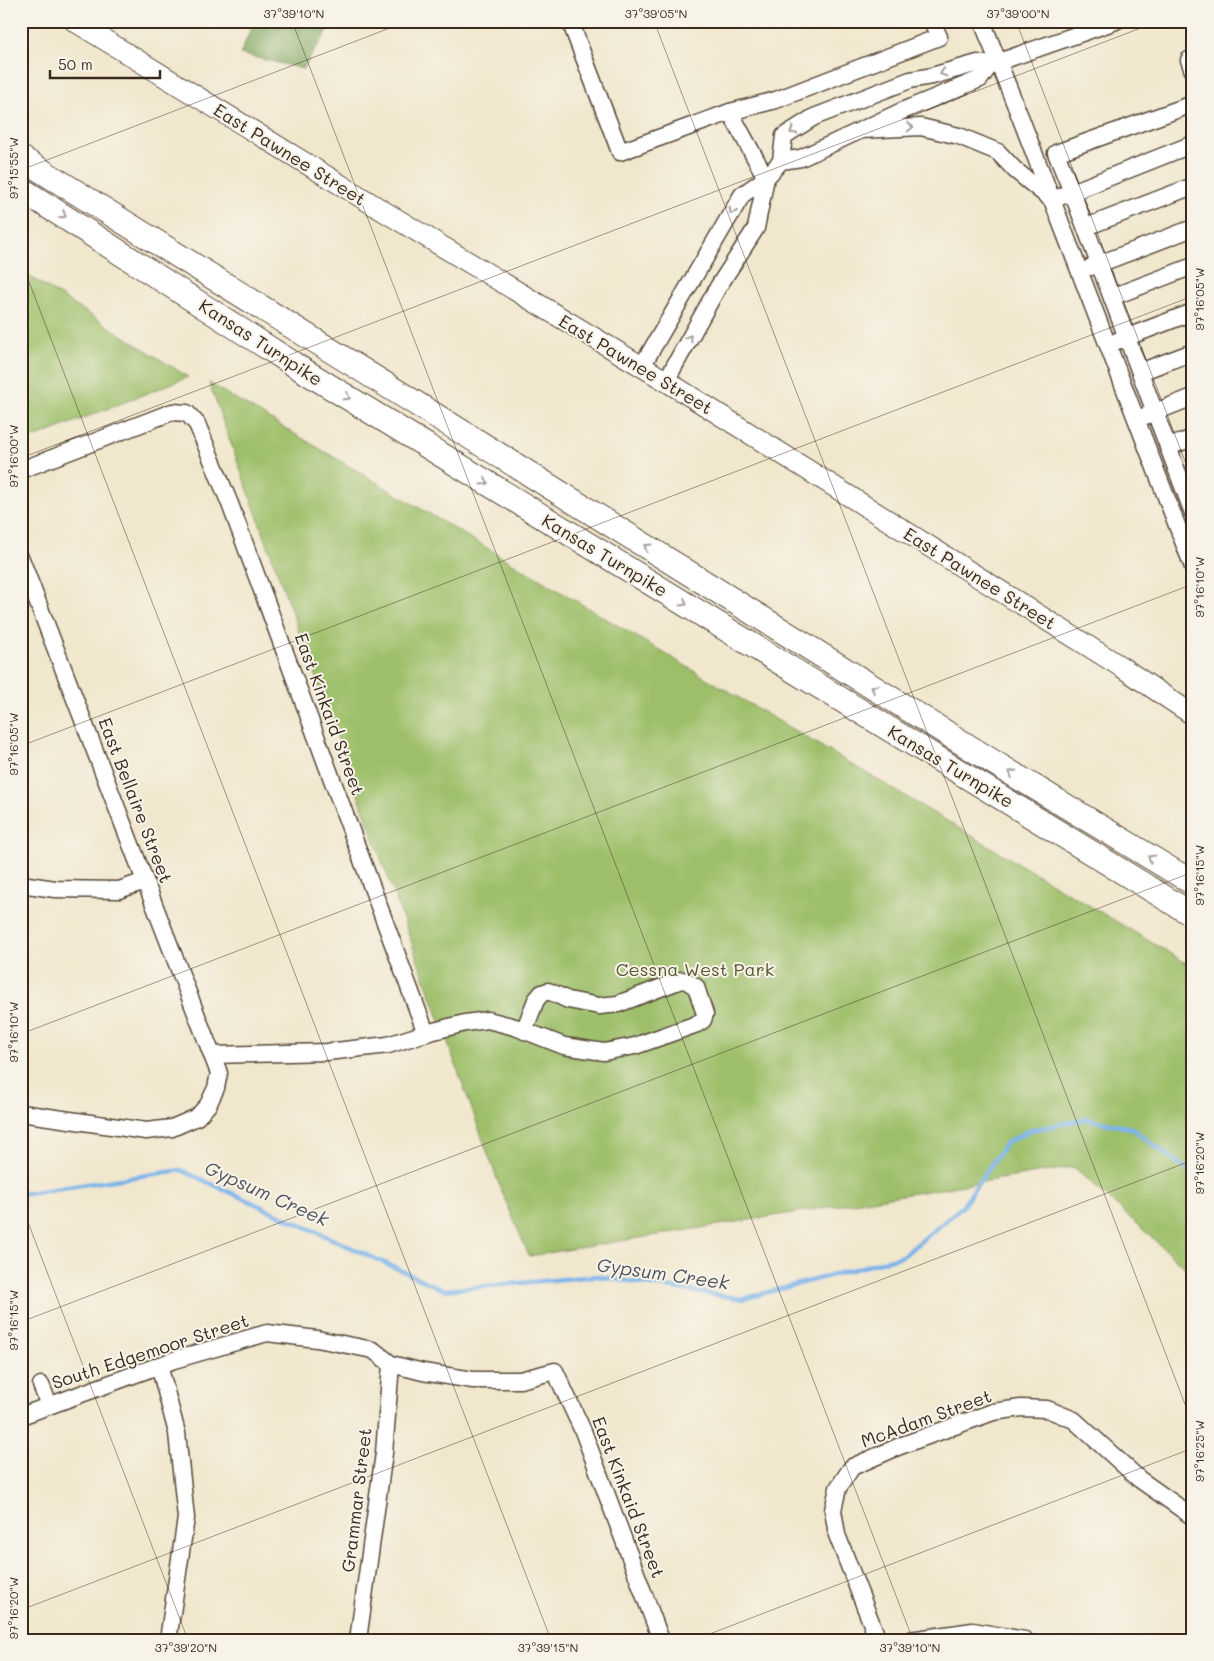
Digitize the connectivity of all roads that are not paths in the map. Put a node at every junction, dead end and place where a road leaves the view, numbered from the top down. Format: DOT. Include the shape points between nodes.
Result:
graph roads {
  1 [pos="74,21"];
  2 [pos="570,21"];
  3 [pos="932,21"];
  4 [pos="982,21"];
  5 [pos="1116,21"];
  6 [pos="1193,58"];
  7 [pos="994,64"];
  8 [pos="1193,71"];
  9 [pos="1193,104"];
  10 [pos="730,112"];
  11 [pos="861,130"];
  12 [pos="1193,144"];
  13 [pos="21,158"];
  14 [pos="780,160"];
  15 [pos="766,178"];
  16 [pos="1193,186"];
  17 [pos="21,189"];
  18 [pos="1072,192"];
  19 [pos="1052,200"];
  20 [pos="1086,228"];
  21 [pos="1193,228"];
  22 [pos="1100,264"];
  23 [pos="1193,266"];
  24 [pos="1080,272"];
  25 [pos="1112,297"];
  26 [pos="1193,312"];
  27 [pos="1127,337"];
  28 [pos="1107,345"];
  29 [pos="1193,352"];
  30 [pos="642,366"];
  31 [pos="1140,372"];
  32 [pos="666,381"];
  33 [pos="1193,397"];
  34 [pos="1155,412"];
  35 [pos="1136,419"];
  36 [pos="1193,438"];
  37 [pos="1168,447"];
  38 [pos="21,470"];
  39 [pos="1188,485"];
  40 [pos="1165,495"];
  41 [pos="1193,513"];
  42 [pos="21,559"];
  43 [pos="1193,567"];
  44 [pos="1193,715"];
  45 [pos="145,881"];
  46 [pos="21,884"];
  47 [pos="1193,884"];
  48 [pos="1193,915"];
  49 [pos="524,1030"];
  50 [pos="426,1033"];
  51 [pos="212,1055"];
  52 [pos="21,1113"];
  53 [pos="391,1364"];
  54 [pos="159,1365"];
  55 [pos="555,1371"];
  56 [pos="42,1385"];
  57 [pos="49,1405"];
  58 [pos="21,1416"];
  59 [pos="1193,1517"];
  60 [pos="168,1640"];
  61 [pos="358,1640"];
  62 [pos="662,1640"];
  63 [pos="878,1640"];
  64 [pos="910,1640"];
  65 [pos="1025,1640"];
  1 -- 30 [label="main road, East Pawnee Street"];
  2 -- 10 [label="street" via="620,152"];
  3 -- 10 [label="street" via="939,37 776,100"];
  4 -- 7 [label="street"];
  5 -- 7 [label="street"];
  6 -- 8 [label="street" via="1189,60"];
  7 -- 11 [label="street" via="980,79"];
  7 -- 14 [label="street, one-way" via="978,63 910,80 814,117 784,136"];
  7 -- 19 [label="street"];
  9 -- 18 [label="street" via="1056,153"];
  10 -- 15 [label="street"];
  11 -- 14 [label="street" via="801,158"];
  11 -- 19 [label="street, one-way" via="921,127 959,136 998,152"];
  12 -- 18 [label="street"];
  47 -- 13 [label="highway, Kansas Turnpike, one-way"];
  14 -- 15 [label="street"];
  15 -- 30 [label="street, one-way" via="742,195"];
  32 -- 15 [label="street, one-way" via="718,286 756,228"];
  16 -- 20 [label="street"];
  17 -- 48 [label="highway, Kansas Turnpike, one-way" via="298,367"];
  18 -- 19 [label="street"];
  18 -- 20 [label="street"];
  19 -- 24 [label="street"];
  20 -- 22 [label="street"];
  21 -- 22 [label="street"];
  22 -- 24 [label="street"];
  22 -- 25 [label="street"];
  23 -- 25 [label="street"];
  24 -- 28 [label="street"];
  25 -- 27 [label="street"];
  26 -- 27 [label="street"];
  27 -- 28 [label="street"];
  27 -- 31 [label="street"];
  28 -- 35 [label="street"];
  29 -- 31 [label="street"];
  30 -- 32 [label="main road, East Pawnee Street"];
  31 -- 34 [label="street"];
  32 -- 44 [label="main road, East Pawnee Street"];
  33 -- 34 [label="street"];
  34 -- 35 [label="street"];
  34 -- 37 [label="street"];
  35 -- 40 [label="street"];
  36 -- 37 [label="street"];
  37 -- 39 [label="street"];
  38 -- 50 [label="street, East Kinkaid Street" via="172,412 187,413 197,424 230,504"];
  39 -- 40 [label="street"];
  39 -- 41 [label="street"];
  40 -- 43 [label="street"];
  42 -- 45 [label="street, East Bellaire Street"];
  45 -- 46 [label="street" via="119,890 55,889"];
  45 -- 51 [label="street, East Bellaire Street"];
  49 -- 49 [label="street" via="564,1046 604,1052 635,1046 697,1024 705,1014 696,988 681,980 618,1004 599,1006 542,993"];
  49 -- 50 [label="street" via="488,1020"];
  50 -- 51 [label="street" via="388,1046 327,1052"];
  51 -- 52 [label="street, East Bellaire Street" via="219,1073 208,1105 197,1117 172,1128 146,1131"];
  53 -- 54 [label="street, South Edgemoor Street" via="373,1350 267,1333"];
  53 -- 55 [label="street, South Edgemoor Street" via="473,1380 520,1380"];
  53 -- 61 [label="street, Grammar Street" via="384,1453"];
  54 -- 57 [label="street, South Edgemoor Street"];
  54 -- 60 [label="street" via="178,1433 186,1518"];
  55 -- 62 [label="street, East Kinkaid Street" via="583,1431"];
  56 -- 57 [label="street"];
  57 -- 58 [label="street, South Edgemoor Street"];
  59 -- 63 [label="street, McAdam Street" via="1139,1479 1074,1420 1047,1409 993,1412 900,1446 852,1467 838,1488 833,1510 837,1535"];
  64 -- 65 [label="street" via="974,1631"];
}
